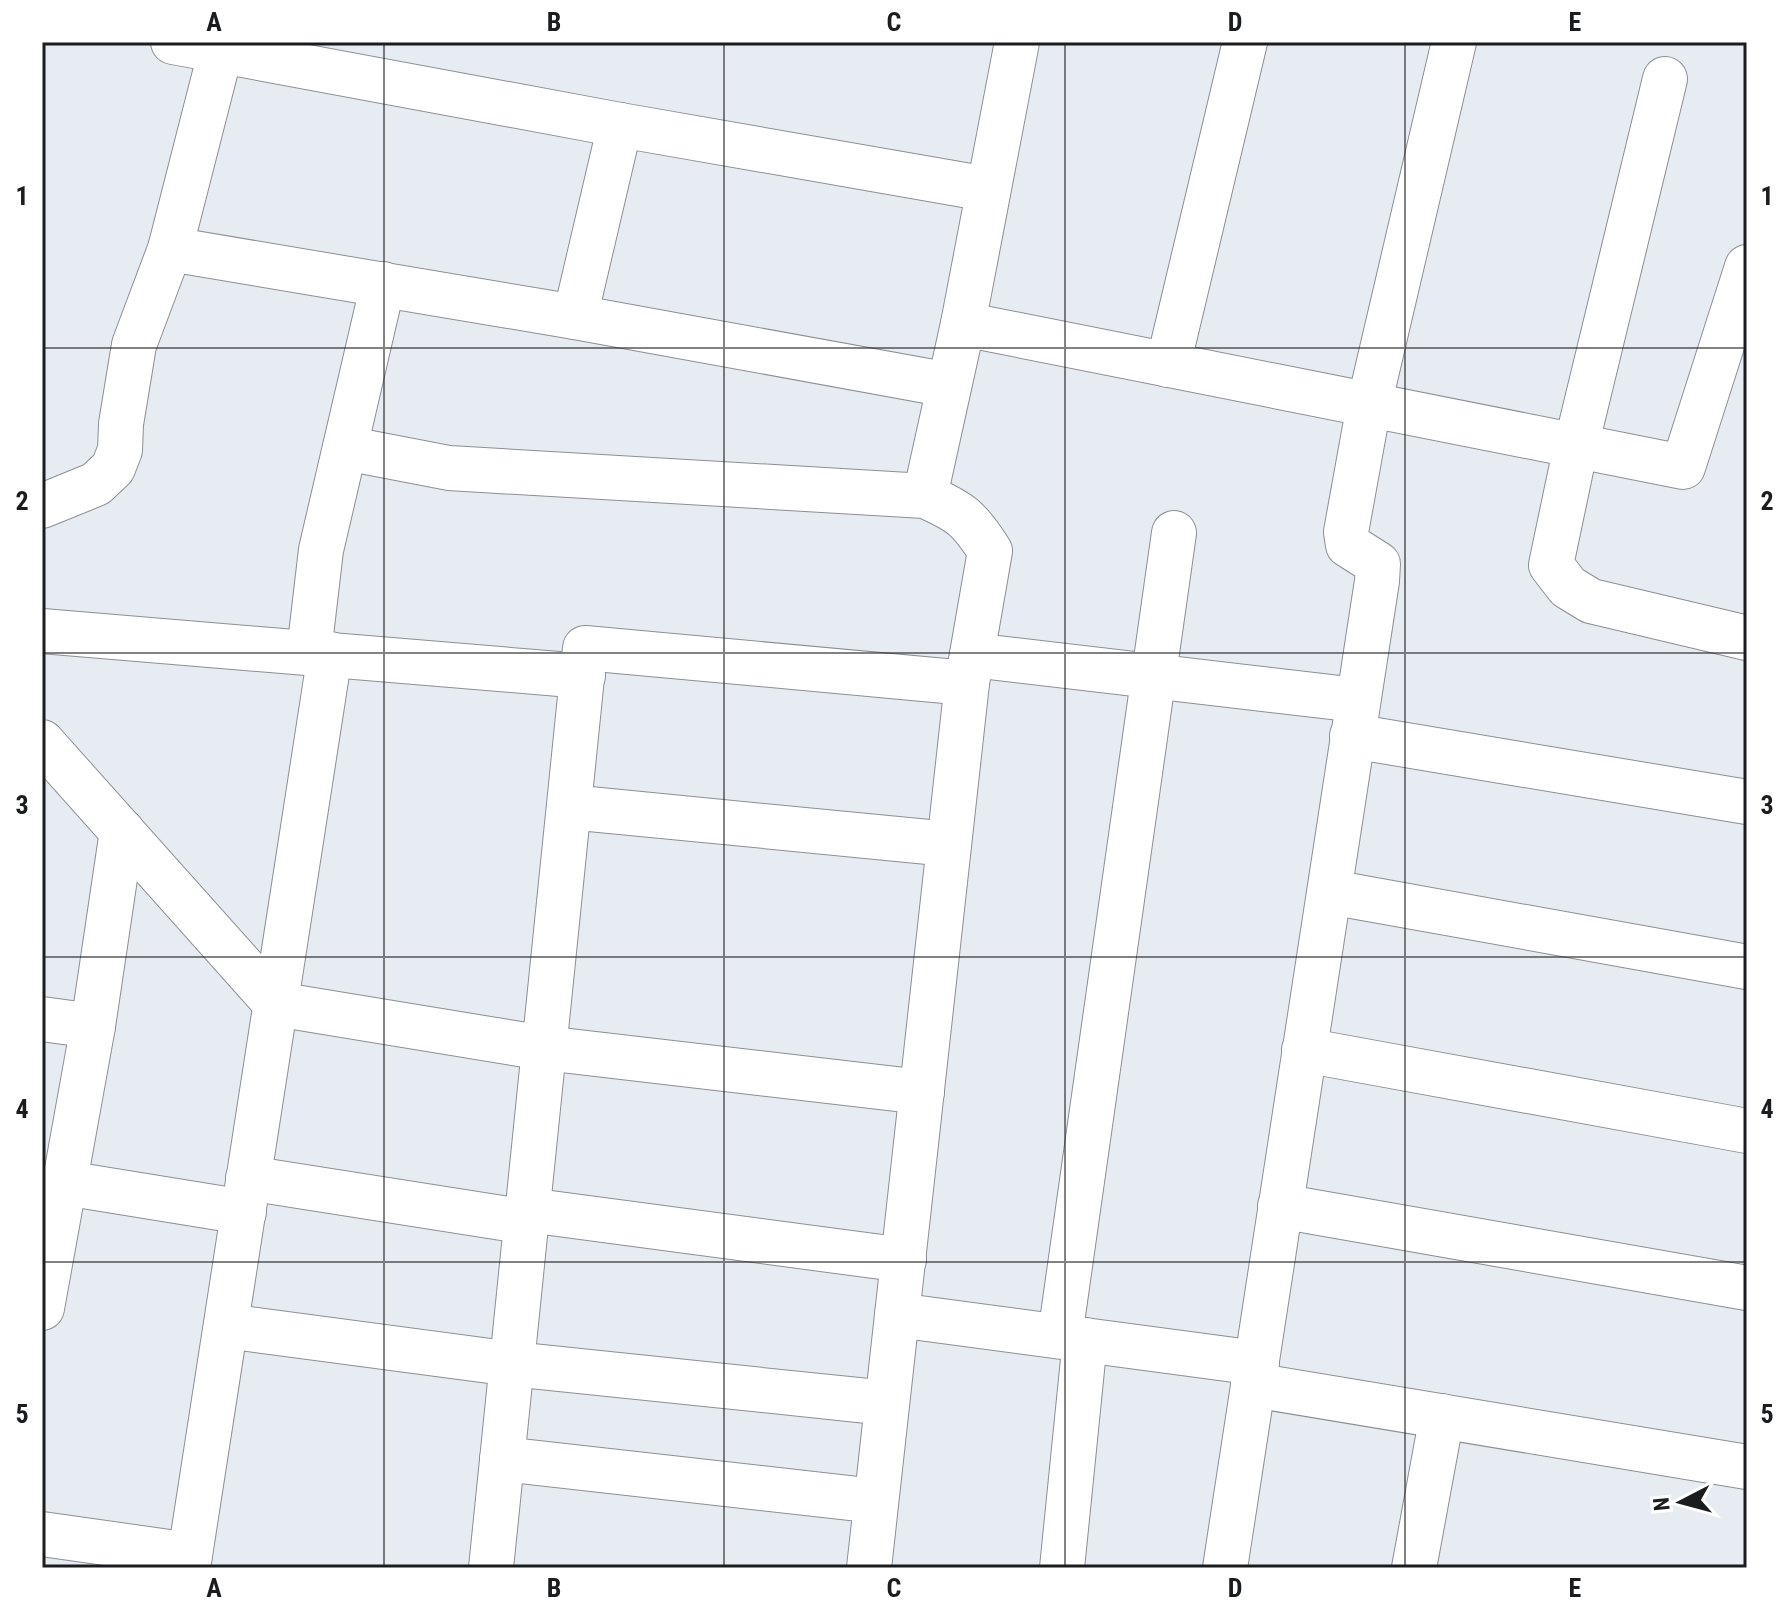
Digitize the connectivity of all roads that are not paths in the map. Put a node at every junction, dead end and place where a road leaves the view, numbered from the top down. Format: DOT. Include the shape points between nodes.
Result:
graph roads {
  1 [pos="173,42"];
  2 [pos="1017,42"];
  3 [pos="1245,42"];
  4 [pos="1454,42"];
  5 [pos="222,46"];
  6 [pos="1665,79"];
  7 [pos="620,125"];
  8 [pos="987,189"];
  9 [pos="170,249"];
  10 [pos="1747,267"];
  11 [pos="383,284"];
  12 [pos="575,317"];
  13 [pos="963,324"];
  14 [pos="1168,365"];
  15 [pos="949,385"];
  16 [pos="1369,405"];
  17 [pos="1576,446"];
  18 [pos="345,448"];
  19 [pos="925,496"];
  20 [pos="42,506"];
  21 [pos="1174,533"];
  22 [pos="42,631"];
  23 [pos="1747,638"];
  24 [pos="319,653"];
  25 [pos="969,669"];
  26 [pos="583,676"];
  27 [pos="1154,676"];
  28 [pos="1355,718"];
  29 [pos="42,742"];
  30 [pos="1747,802"];
  31 [pos="569,807"];
  32 [pos="122,831"];
  33 [pos="949,844"];
  34 [pos="1330,892"];
  35 [pos="1747,967"];
  36 [pos="276,1004"];
  37 [pos="42,1019"];
  38 [pos="93,1026"];
  39 [pos="544,1048"];
  40 [pos="1304,1050"];
  41 [pos="922,1092"];
  42 [pos="1747,1131"];
  43 [pos="65,1183"];
  44 [pos="246,1195"];
  45 [pos="1280,1206"];
  46 [pos="527,1216"];
  47 [pos="904,1260"];
  48 [pos="1747,1288"];
  49 [pos="42,1305"];
  50 [pos="897,1315"];
  51 [pos="226,1326"];
  52 [pos="1073,1338"];
  53 [pos="512,1364"];
  54 [pos="1255,1374"];
  55 [pos="887,1403"];
  56 [pos="1442,1416"];
  57 [pos="502,1459"];
  58 [pos="1747,1467"];
  59 [pos="876,1501"];
  60 [pos="42,1534"];
  61 [pos="189,1562"];
  62 [pos="491,1568"];
  63 [pos="869,1568"];
  64 [pos="1062,1568"];
  65 [pos="1225,1568"];
  66 [pos="1414,1568"];
  1 -- 5 [label="street"];
  2 -- 8 [label="street"];
  3 -- 14 [label="street"];
  4 -- 16 [label="street"];
  5 -- 7 [label="street"];
  5 -- 9 [label="street"];
  6 -- 17 [label="street"];
  7 -- 8 [label="street"];
  7 -- 12 [label="street"];
  8 -- 13 [label="street"];
  9 -- 11 [label="street"];
  9 -- 20 [label="street" via="134,345 113,468 96,484"];
  10 -- 17 [label="street" via="1683,467"];
  11 -- 12 [label="street"];
  11 -- 18 [label="street"];
  12 -- 15 [label="street"];
  13 -- 14 [label="street"];
  13 -- 15 [label="street"];
  14 -- 16 [label="street"];
  15 -- 19 [label="street"];
  16 -- 17 [label="street"];
  16 -- 28 [label="street" via="1346,532 1348,545 1378,564"];
  17 -- 23 [label="street" via="1551,565 1568,587 1591,601"];
  18 -- 19 [label="street" via="449,468"];
  18 -- 24 [label="street" via="321,550"];
  19 -- 25 [label="street" via="958,511 990,551"];
  21 -- 27 [label="street"];
  22 -- 24 [label="street"];
  24 -- 26 [label="street"];
  24 -- 36 [label="street"];
  25 -- 26 [label="street" via="585,648"];
  25 -- 27 [label="street"];
  25 -- 33 [label="street"];
  26 -- 31 [label="street"];
  27 -- 28 [label="street"];
  27 -- 52 [label="street"];
  28 -- 30 [label="street"];
  28 -- 34 [label="street"];
  29 -- 32 [label="street"];
  31 -- 33 [label="street"];
  31 -- 39 [label="street"];
  32 -- 36 [label="street"];
  32 -- 38 [label="street"];
  33 -- 41 [label="street"];
  34 -- 35 [label="street"];
  34 -- 40 [label="street"];
  36 -- 39 [label="street"];
  36 -- 44 [label="street"];
  37 -- 38 [label="street"];
  38 -- 43 [label="street"];
  39 -- 41 [label="street"];
  39 -- 46 [label="street"];
  40 -- 42 [label="street"];
  40 -- 45 [label="street"];
  41 -- 47 [label="street"];
  43 -- 44 [label="street"];
  43 -- 49 [label="street"];
  44 -- 46 [label="street"];
  44 -- 51 [label="street"];
  45 -- 48 [label="street"];
  45 -- 54 [label="street"];
  46 -- 47 [label="street"];
  46 -- 53 [label="street"];
  47 -- 50 [label="street"];
  50 -- 52 [label="street"];
  50 -- 55 [label="street"];
  51 -- 53 [label="street"];
  51 -- 61 [label="street"];
  52 -- 54 [label="street"];
  52 -- 64 [label="street"];
  53 -- 55 [label="street"];
  53 -- 57 [label="street"];
  54 -- 56 [label="street"];
  54 -- 65 [label="street"];
  55 -- 59 [label="street"];
  56 -- 58 [label="street"];
  56 -- 66 [label="street"];
  57 -- 59 [label="street"];
  57 -- 62 [label="street"];
  59 -- 63 [label="street"];
  60 -- 61 [label="street"];
}
